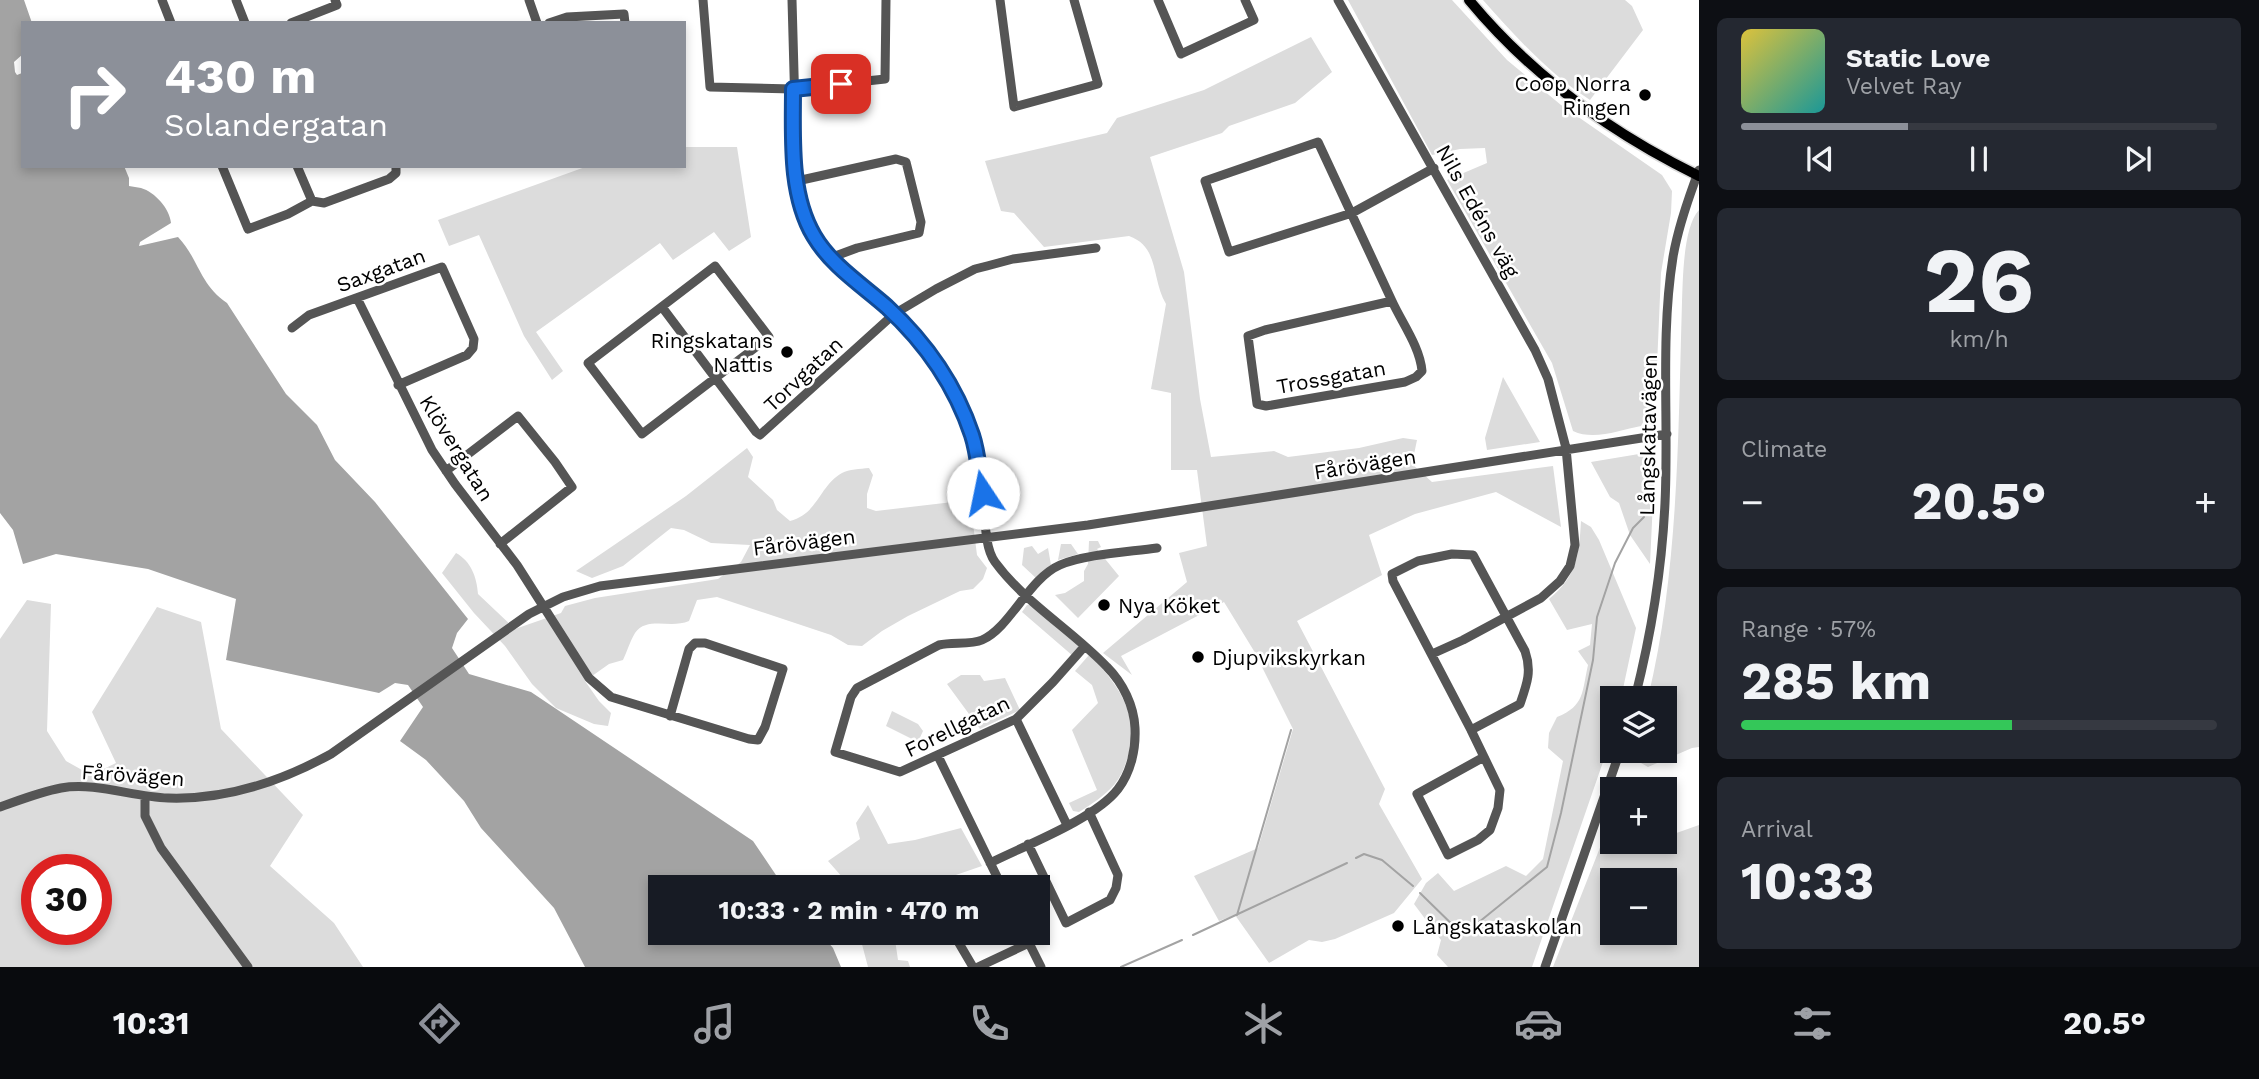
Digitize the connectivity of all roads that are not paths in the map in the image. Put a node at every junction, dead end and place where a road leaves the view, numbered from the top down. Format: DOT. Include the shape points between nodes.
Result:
graph roads {
  1 [pos="162,0"];
  2 [pos="236,0"];
  3 [pos="335,0"];
  4 [pos="528,0"];
  5 [pos="703,0"];
  6 [pos="792,0"];
  7 [pos="886,0"];
  8 [pos="1000,0"];
  9 [pos="1074,0"];
  10 [pos="1158,0"];
  11 [pos="1245,0"];
  12 [pos="1338,0"];
  13 [pos="1469,0"];
  14 [pos="170,21"];
  15 [pos="243,21"];
  16 [pos="296,21"];
  17 [pos="536,21"];
  18 [pos="555,21"];
  19 [pos="625,21"];
  20 [pos="793,89"];
  21 [pos="223,168"];
  22 [pos="298,168"];
  23 [pos="396,168"];
  24 [pos="1434,168"];
  25 [pos="1698,174"];
  26 [pos="797,181"];
  27 [pos="312,201"];
  28 [pos="1352,213"];
  29 [pos="1096,248"];
  30 [pos="830,258"];
  31 [pos="357,298"];
  32 [pos="1392,301"];
  33 [pos="662,307"];
  34 [pos="894,314"];
  35 [pos="292,328"];
  36 [pos="716,378"];
  37 [pos="398,385"];
  38 [pos="1667,434"];
  39 [pos="1566,448"];
  40 [pos="446,471"];
  41 [pos="988,537"];
  42 [pos="500,544"];
  43 [pos="1157,548"];
  44 [pos="1026,594"];
  45 [pos="544,606"];
  46 [pos="1506,617"];
  47 [pos="1084,647"];
  48 [pos="1432,654"];
  49 [pos="1637,686"];
  50 [pos="670,716"];
  51 [pos="1016,719"];
  52 [pos="1471,730"];
  53 [pos="938,756"];
  54 [pos="1484,757"];
  55 [pos="1616,763"];
  56 [pos="145,796"];
  57 [pos="0,807"];
  58 [pos="1089,812"];
  59 [pos="1067,825"];
  60 [pos="1028,844"];
  61 [pos="990,863"];
  62 [pos="996,875"];
  63 [pos="961,945"];
  64 [pos="1025,945"];
  65 [pos="1030,945"];
  66 [pos="248,967"];
  67 [pos="976,967"];
  68 [pos="1041,967"];
  69 [pos="1545,967"];
  1 -- 14 [label="street"];
  2 -- 15 [label="street"];
  3 -- 16 [label="street" via="337,5"];
  4 -- 17 [label="street"];
  5 -- 20 [label="street" via="710,87"];
  6 -- 20 [label="street"];
  7 -- 20 [label="street" via="885,79"];
  8 -- 9 [label="street" via="1014,107 1098,84"];
  10 -- 11 [label="street" via="1181,54 1255,20"];
  12 -- 24 [label="street, Nils Edéns väg"];
  13 -- 25 [label="main road" via="1534,69 1590,113"];
  18 -- 19 [label="street" via="624,14"];
  20 -- 26 [label="street"];
  21 -- 27 [label="street" via="248,229"];
  22 -- 27 [label="street"];
  23 -- 27 [label="street" via="389,178 324,203"];
  24 -- 28 [label="street"];
  24 -- 39 [label="street, Nils Edéns väg" via="1535,350 1548,379"];
  25 -- 38 [label="street, Långskatavägen" via="1684,212 1668,304"];
  26 -- 30 [label="street" via="801,208"];
  26 -- 30 [label="street" via="897,159 906,162 921,222 919,233"];
  28 -- 28 [label="street, Trossgatan" via="1229,252 1205,181 1318,142"];
  28 -- 32 [label="street, Trossgatan"];
  29 -- 34 [label="street" via="975,269"];
  30 -- 34 [label="street"];
  31 -- 35 [label="street, Saxgatan" via="309,315"];
  31 -- 37 [label="street, Klövergatan"];
  31 -- 37 [label="street, Saxgatan" via="442,267 474,339 473,348 467,355"];
  32 -- 32 [label="street, Trossgatan" via="1421,359 1422,371 1416,377 1257,404 1248,336"];
  33 -- 36 [label="street, Torvgatan"];
  33 -- 36 [label="street" via="715,266 769,337"];
  33 -- 36 [label="street" via="588,363 642,434"];
  34 -- 36 [label="street, Torvgatan" via="761,435"];
  34 -- 41 [label="street" via="937,362 960,403 973,437"];
  37 -- 40 [label="street, Klövergatan"];
  38 -- 39 [label="street, Fårövägen"];
  38 -- 49 [label="street, Långskatavägen" via="1659,574"];
  39 -- 41 [label="street, Fårövägen" via="1203,509"];
  39 -- 46 [label="street, Nils Edéns väg" via="1575,545 1570,566 1541,598"];
  40 -- 42 [label="street, Klövergatan"];
  40 -- 42 [label="street" via="518,416 555,462 572,487"];
  41 -- 44 [label="street" via="993,558"];
  41 -- 45 [label="street, Fårövägen" via="600,586"];
  42 -- 45 [label="street, Klövergatan"];
  43 -- 44 [label="street" via="1060,565"];
  44 -- 47 [label="street"];
  44 -- 53 [label="street, Forellgatan" via="989,636 978,642 939,645 870,680 851,697 835,752 901,772"];
  45 -- 50 [label="street, Klövergatan" via="589,678 611,696"];
  45 -- 56 [label="street, Fårövägen" via="300,771 269,783 198,796"];
  46 -- 48 [label="street, Nils Edéns väg"];
  46 -- 48 [label="street" via="1473,555 1418,561 1392,574"];
  46 -- 52 [label="street" via="1525,651 1528,681 1520,704"];
  47 -- 51 [label="street, Forellgatan"];
  47 -- 58 [label="street" via="1109,668 1127,696 1136,742 1118,789"];
  48 -- 52 [label="street"];
  50 -- 50 [label="street, Klövergatan" via="758,740 783,669 695,643 688,649"];
  51 -- 53 [label="street, Forellgatan"];
  51 -- 59 [label="street"];
  52 -- 54 [label="street"];
  53 -- 61 [label="street"];
  54 -- 54 [label="street" via="1500,790 1490,830 1448,855 1417,794"];
  55 -- 69 [label="street"];
  56 -- 57 [label="street, Fårövägen" via="63,788"];
  56 -- 66 [label="street" via="145,816 161,848"];
  58 -- 59 [label="street"];
  58 -- 60 [label="street" via="1118,875 1110,900 1088,912 1066,923"];
  59 -- 60 [label="street"];
  60 -- 61 [label="street"];
  61 -- 62 [label="street"];
  63 -- 67 [label="street"];
  64 -- 67 [label="street"];
  65 -- 68 [label="street"];
}
